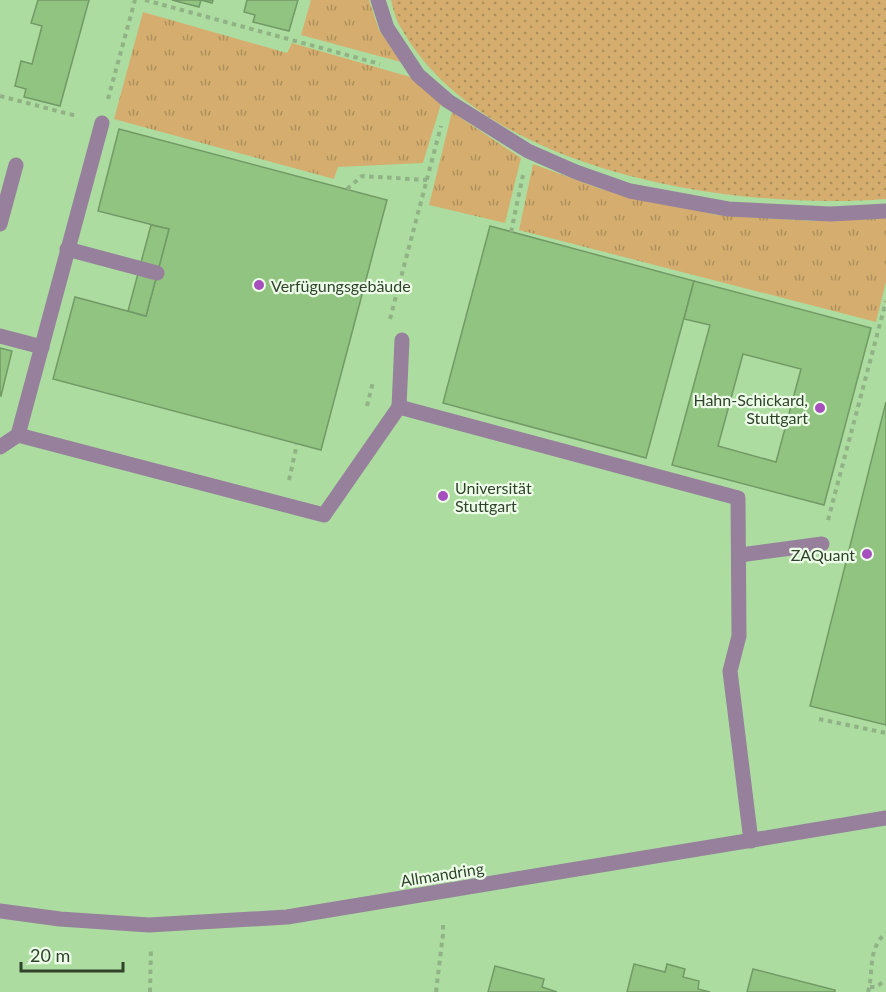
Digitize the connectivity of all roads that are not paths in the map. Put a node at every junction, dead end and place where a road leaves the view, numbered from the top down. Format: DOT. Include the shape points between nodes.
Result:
graph roads {
  1 [pos="378,0"];
  2 [pos="102,123"];
  3 [pos="16,165"];
  4 [pos="886,211"];
  5 [pos="0,224"];
  6 [pos="67,249"];
  7 [pos="157,273"];
  8 [pos="0,336"];
  9 [pos="402,340"];
  10 [pos="42,347"];
  11 [pos="399,407"];
  12 [pos="18,435"];
  13 [pos="0,447"];
  14 [pos="822,544"];
  15 [pos="740,555"];
  16 [pos="886,818"];
  17 [pos="751,841"];
  18 [pos="0,911"];
  1 -- 4 [label="street" via="387,28 418,75 447,101 528,151 576,172 630,191 728,209 831,214"];
  2 -- 6 [label="street"];
  3 -- 5 [label="street"];
  6 -- 7 [label="street"];
  6 -- 10 [label="street"];
  8 -- 10 [label="street"];
  9 -- 11 [label="street"];
  10 -- 12 [label="street"];
  11 -- 12 [label="street" via="324,514"];
  11 -- 15 [label="street" via="738,498"];
  12 -- 13 [label="street"];
  14 -- 15 [label="street"];
  15 -- 17 [label="street" via="739,636 730,671"];
  16 -- 17 [label="street, Allmandring"];
  17 -- 18 [label="street, Allmandring" via="287,917 149,925"];
}
